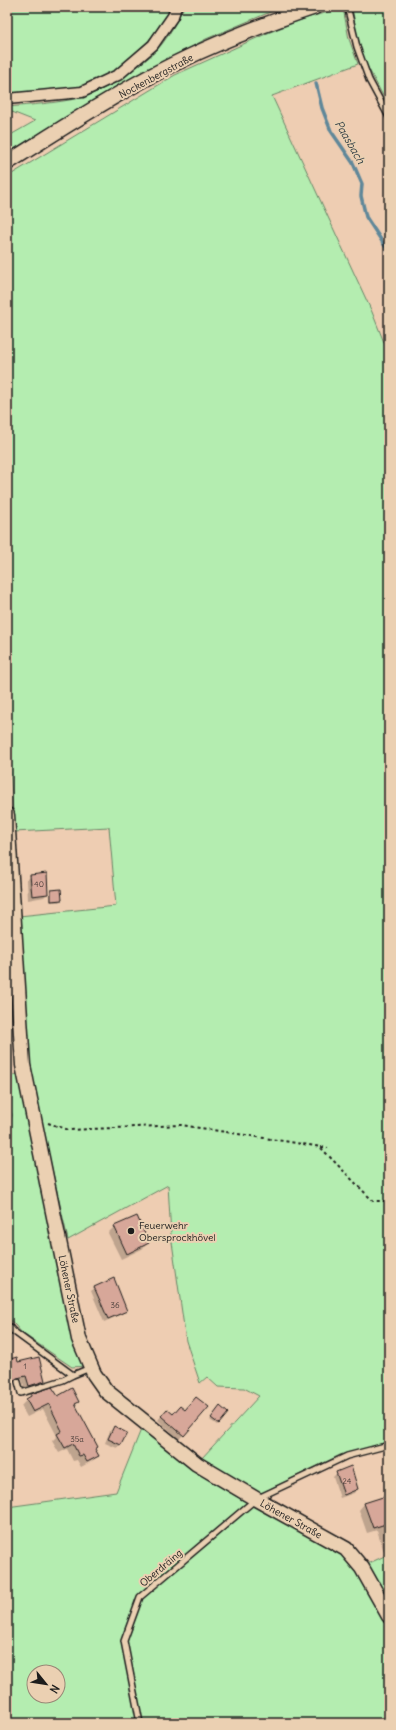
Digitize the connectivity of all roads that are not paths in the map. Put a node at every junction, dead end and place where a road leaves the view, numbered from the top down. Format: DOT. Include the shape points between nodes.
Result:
graph roads {
  1 [pos="176,7"];
  2 [pos="315,7"];
  3 [pos="348,10"];
  4 [pos="7,99"];
  5 [pos="389,117"];
  6 [pos="7,163"];
  7 [pos="7,815"];
  8 [pos="7,1324"];
  9 [pos="91,1367"];
  10 [pos="72,1375"];
  11 [pos="18,1382"];
  12 [pos="389,1445"];
  13 [pos="256,1499"];
  14 [pos="389,1616"];
  15 [pos="140,1723"];
  1 -- 4 [label="street, Nockenbergstraße" via="173,16 153,45 118,74 82,92"];
  2 -- 6 [label="street, Nockenbergstraße" via="274,21 148,78"];
  3 -- 5 [label="lane" via="357,47 369,80"];
  7 -- 9 [label="street, Löhener Straße" via="23,1065 79,1339"];
  8 -- 10 [label="lane"];
  9 -- 10 [label="lane"];
  9 -- 13 [label="street, Löhener Straße" via="106,1391 120,1404 197,1464"];
  10 -- 11 [label="lane" via="64,1380 21,1393"];
  12 -- 13 [label="lane, Oberdräing" via="347,1456"];
  13 -- 14 [label="street, Löhener Straße" via="346,1549 362,1568"];
  13 -- 15 [label="lane, Oberdräing" via="140,1597 124,1641"];
}
